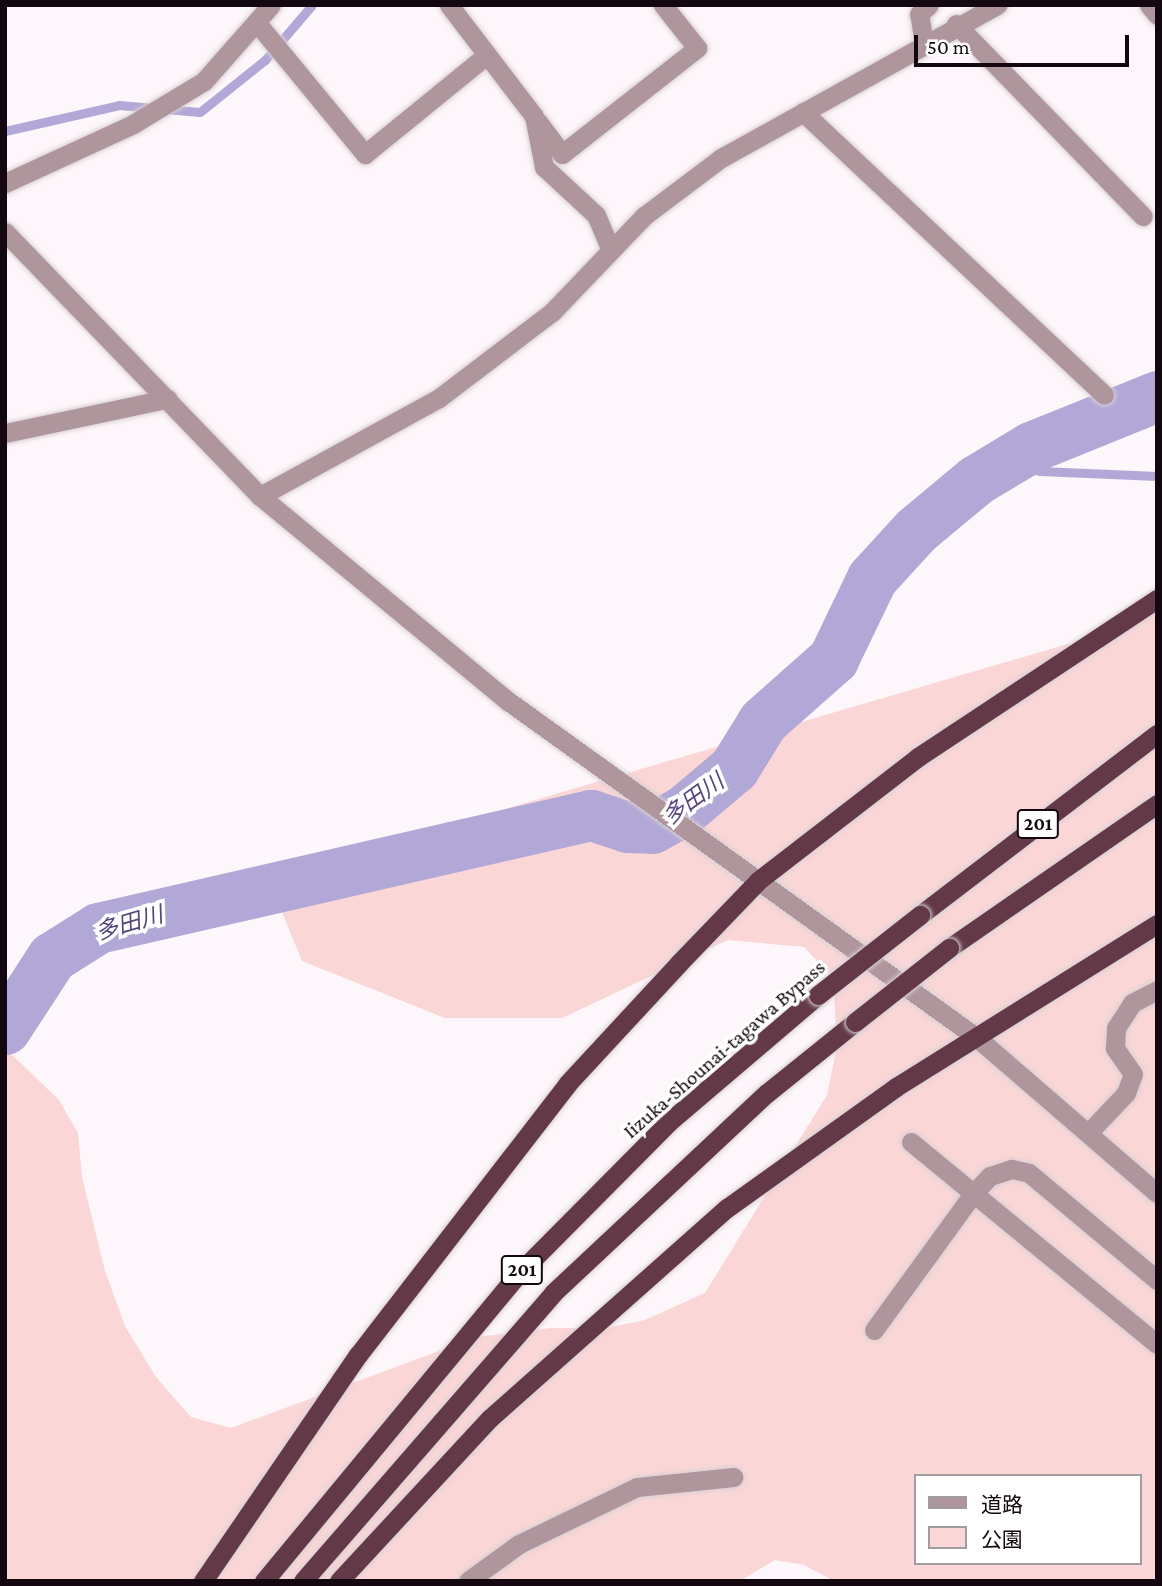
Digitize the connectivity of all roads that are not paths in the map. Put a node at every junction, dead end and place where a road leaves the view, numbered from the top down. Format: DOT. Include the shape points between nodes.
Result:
graph roads {
  1 [pos="271,5"];
  2 [pos="449,5"];
  3 [pos="663,5"];
  4 [pos="929,5"];
  5 [pos="997,5"];
  6 [pos="1149,5"];
  7 [pos="1157,15"];
  8 [pos="257,23"];
  9 [pos="956,24"];
  10 [pos="924,44"];
  11 [pos="487,55"];
  12 [pos="803,112"];
  13 [pos="534,116"];
  14 [pos="5,183"];
  15 [pos="1143,216"];
  16 [pos="5,232"];
  17 [pos="611,250"];
  18 [pos="1104,396"];
  19 [pos="167,399"];
  20 [pos="5,433"];
  21 [pos="260,496"];
  22 [pos="1157,599"];
  23 [pos="1157,734"];
  24 [pos="1157,804"];
  25 [pos="760,880"];
  26 [pos="1157,924"];
  27 [pos="1157,990"];
  28 [pos="976,1037"];
  29 [pos="1090,1131"];
  30 [pos="911,1142"];
  31 [pos="1157,1193"];
  32 [pos="972,1195"];
  33 [pos="1157,1280"];
  34 [pos="874,1330"];
  35 [pos="1157,1344"];
  36 [pos="733,1477"];
  37 [pos="203,1581"];
  38 [pos="264,1581"];
  39 [pos="303,1581"];
  40 [pos="339,1581"];
  41 [pos="468,1581"];
  1 -- 8 [label="street"];
  2 -- 11 [label="street"];
  3 -- 13 [label="street" via="697,48 562,154"];
  4 -- 10 [label="street" via="919,14"];
  5 -- 9 [label="street"];
  6 -- 7 [label="street"];
  8 -- 11 [label="street" via="365,154"];
  8 -- 14 [label="street" via="204,81 133,124"];
  9 -- 10 [label="street"];
  9 -- 15 [label="street"];
  10 -- 12 [label="street"];
  11 -- 13 [label="street"];
  12 -- 17 [label="street" via="721,158 644,216"];
  12 -- 18 [label="street"];
  13 -- 17 [label="street" via="544,167 596,215"];
  16 -- 19 [label="street"];
  17 -- 21 [label="street" via="552,313 439,398"];
  19 -- 20 [label="street"];
  19 -- 21 [label="street"];
  21 -- 25 [label="street" via="508,701"];
  22 -- 25 [label="highway" via="918,757"];
  23 -- 38 [label="highway, Iizuka-Shounai-tagawa Bypass / 201, bridge" via="818,995 670,1120 518,1274"];
  24 -- 39 [label="highway, 201, bridge" via="950,948 767,1093 554,1293"];
  25 -- 28 [label="street"];
  25 -- 37 [label="highway" via="568,1083 358,1355"];
  26 -- 28 [label="highway"];
  27 -- 29 [label="street" via="1132,1003 1116,1028 1115,1048 1133,1074 1126,1093"];
  28 -- 29 [label="street"];
  28 -- 40 [label="highway" via="896,1087 727,1208 489,1419"];
  29 -- 31 [label="street"];
  30 -- 32 [label="street"];
  32 -- 33 [label="street" via="990,1176 1012,1168 1029,1173"];
  32 -- 34 [label="street"];
  32 -- 35 [label="street"];
  36 -- 41 [label="street" via="637,1487 519,1544"];
}
